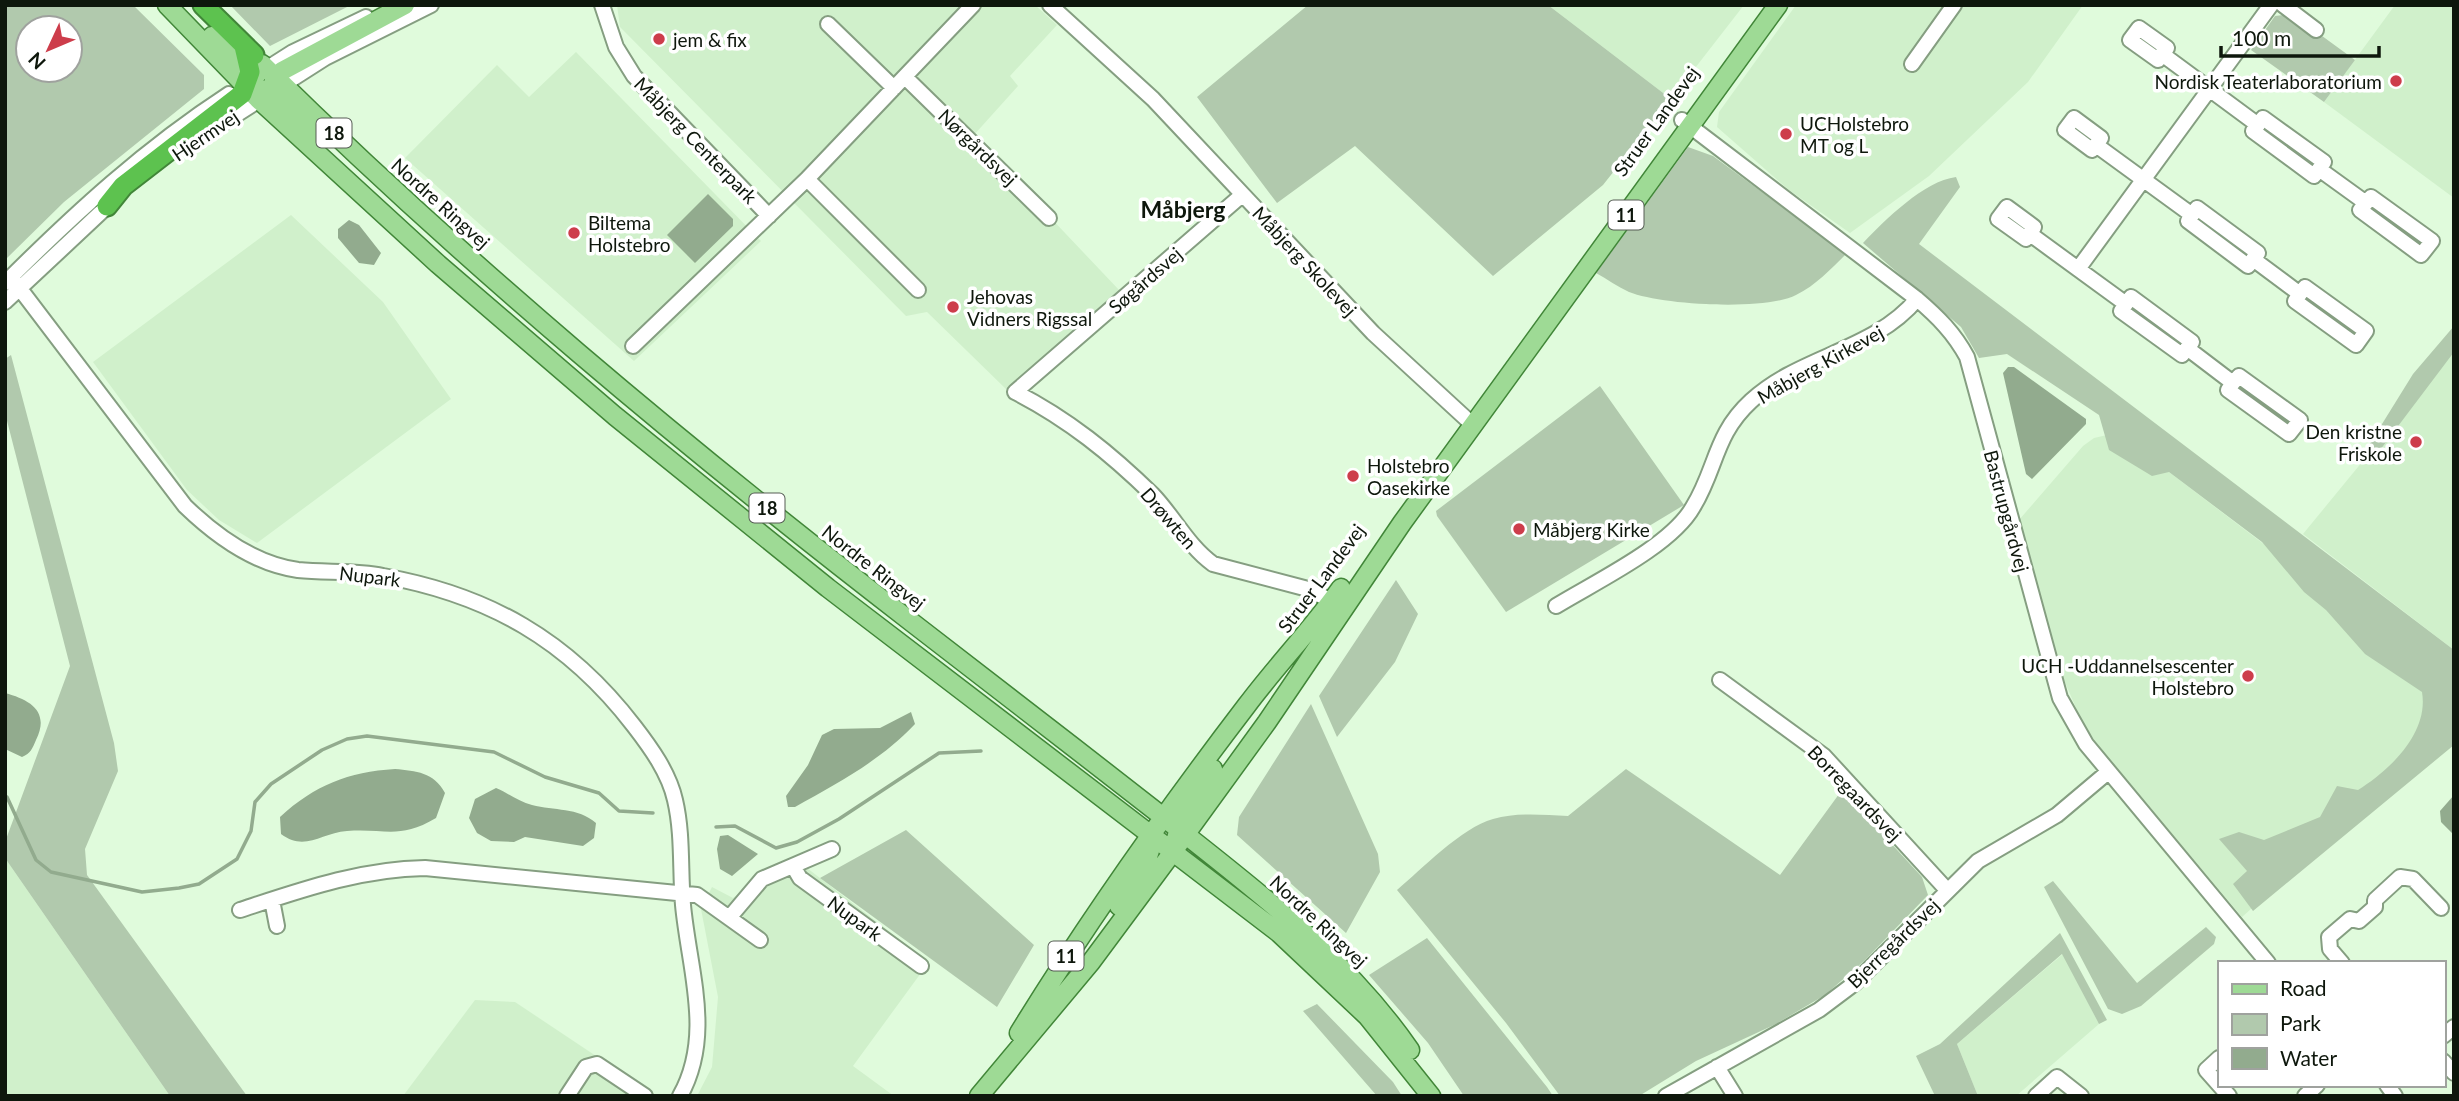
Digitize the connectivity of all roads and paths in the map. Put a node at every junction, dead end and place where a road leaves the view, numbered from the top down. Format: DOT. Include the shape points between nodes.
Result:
graph roads {
  1 [pos="167,5"];
  2 [pos="180,5"];
  3 [pos="203,5"];
  4 [pos="393,5"];
  5 [pos="405,5"];
  6 [pos="431,5"];
  7 [pos="602,5"];
  8 [pos="973,5"];
  9 [pos="1050,5"];
  10 [pos="1769,5"];
  11 [pos="1778,5"];
  12 [pos="1954,5"];
  13 [pos="2271,5"];
  14 [pos="2283,5"];
  15 [pos="828,24"];
  16 [pos="2316,30"];
  17 [pos="2162,54"];
  18 [pos="1912,64"];
  19 [pos="905,77"];
  20 [pos="261,80"];
  21 [pos="894,88"];
  22 [pos="2209,89"];
  23 [pos="1686,123"];
  24 [pos="2096,145"];
  25 [pos="807,179"];
  26 [pos="2144,179"];
  27 [pos="1242,195"];
  28 [pos="2366,203"];
  29 [pos="107,206"];
  30 [pos="769,216"];
  31 [pos="1049,218"];
  32 [pos="2030,234"];
  33 [pos="2078,269"];
  34 [pos="12,283"];
  35 [pos="918,290"];
  36 [pos="2300,294"];
  37 [pos="1917,299"];
  38 [pos="5,303"];
  39 [pos="633,346"];
  40 [pos="2234,383"];
  41 [pos="1015,392"];
  42 [pos="1469,422"];
  43 [pos="1337,604"];
  44 [pos="1556,606"];
  45 [pos="1720,680"];
  46 [pos="2108,772"];
  47 [pos="1163,834"];
  48 [pos="832,849"];
  49 [pos="793,866"];
  50 [pos="1947,890"];
  51 [pos="682,892"];
  52 [pos="272,900"];
  53 [pos="2441,908"];
  54 [pos="240,910"];
  55 [pos="729,918"];
  56 [pos="276,926"];
  57 [pos="760,940"];
  58 [pos="2266,961"];
  59 [pos="2341,961"];
  60 [pos="921,966"];
  61 [pos="2218,1059"];
  62 [pos="1717,1067"];
  63 [pos="990,1081"];
  64 [pos="2218,1084"];
  65 [pos="566,1096"];
  66 [pos="645,1096"];
  67 [pos="680,1096"];
  68 [pos="979,1096"];
  69 [pos="1431,1096"];
  70 [pos="1441,1096"];
  71 [pos="1666,1096"];
  72 [pos="1735,1096"];
  73 [pos="2036,1096"];
  74 [pos="2081,1096"];
  1 -- 20 [label="main road, 18"];
  2 -- 20 [label="main road"];
  3 -- 20 [label="highway, 18" via="244,46"];
  4 -- 20 [label="street, Hjermvej" via="293,52"];
  5 -- 20 [label="main road"];
  6 -- 20 [label="street, Hjermvej"];
  7 -- 30 [label="street, Måbjerg Centerpark" via="616,47 634,76"];
  8 -- 19 [label="street"];
  9 -- 27 [label="street, Måbjerg Skolevej" via="1153,99"];
  10 -- 23 [label="main road, Struer Landevej / 11"];
  11 -- 23 [label="main road, Struer Landevej / 11"];
  12 -- 18 [label="street"];
  13 -- 22 [label="street"];
  14 -- 16 [label="street"];
  15 -- 21 [label="street"];
  17 -- 22 [label="street"];
  19 -- 21 [label="street"];
  19 -- 31 [label="street, Nørgårdsvej"];
  20 -- 29 [label="highway" via="123,186"];
  20 -- 34 [label="street, Hjermvej" via="136,161 76,211"];
  20 -- 47 [label="main road, Nordre Ringvej / 18" via="633,398 1141,799"];
  20 -- 47 [label="main road, Nordre Ringvej / 18" via="281,119 438,264 615,416 995,718"];
  21 -- 25 [label="street"];
  22 -- 26 [label="street"];
  22 -- 28 [label="street" via="2258,125 2263,118 2324,162 2319,169"];
  23 -- 37 [label="street, Bastrupgårdvej"];
  23 -- 42 [label="main road, Struer Landevej / 11"];
  24 -- 26 [label="street"];
  25 -- 30 [label="street"];
  25 -- 35 [label="street"];
  26 -- 33 [label="street"];
  26 -- 36 [label="street" via="2192,215 2197,208 2218,223 2258,253 2253,259"];
  27 -- 41 [label="street, Søgårdsvej"];
  27 -- 42 [label="street, Måbjerg Skolevej" via="1373,333"];
  28 -- 28 [label="street" via="2360,210 2421,255 2432,241 2371,197"];
  29 -- 34 [label="street, Hjermvej"];
  30 -- 39 [label="street, Måbjerg Centerpark"];
  32 -- 33 [label="street"];
  33 -- 40 [label="street" via="2126,304 2131,297 2192,342 2187,348"];
  34 -- 38 [label="street, Hjermvej"];
  34 -- 51 [label="street, Nupark" via="185,506 232,544 255,557 297,569 374,574 468,597 523,624 567,655 622,710 666,774 680,825"];
  36 -- 36 [label="street" via="2295,301 2356,345 2366,331 2305,287"];
  37 -- 44 [label="street, Måbjerg Kirkevej" via="1889,327 1753,399 1719,441 1693,508 1679,526"];
  37 -- 46 [label="street, Bastrupgårdvej" via="1942,320 1967,358 2060,698"];
  40 -- 40 [label="street" via="2228,390 2290,434 2300,420 2239,376"];
  41 -- 43 [label="street, Drøwten" via="1079,428 1154,497 1213,564 1308,589"];
  42 -- 43 [label="main road, Struer Landevej / 11"];
  43 -- 47 [label="main road, Struer Landevej / 11" via="1276,669"];
  43 -- 47 [label="main road, Struer Landevej / 11" via="1267,722 1198,817"];
  45 -- 50 [label="street, Borregaardsvej" via="1824,756"];
  46 -- 50 [label="street, Bjerregårdsvej" via="2057,815 1978,861"];
  46 -- 58 [label="street, Bastrupgårdvej"];
  47 -- 63 [label="main road, Struer Landevej / 11" via="1071,948"];
  47 -- 63 [label="main road, Struer Landevej / 11" via="1068,989"];
  47 -- 69 [label="main road, Nordre Ringvej" via="1190,866 1330,978"];
  47 -- 70 [label="main road, Nordre Ringvej" via="1238,875 1336,963 1378,1008"];
  48 -- 49 [label="street"];
  49 -- 55 [label="street" via="757,883"];
  49 -- 60 [label="street, Nupark" via="800,878"];
  50 -- 62 [label="street, Bjerregårdsvej" via="1845,990 1819,1010"];
  51 -- 52 [label="street" via="425,868 352,876"];
  51 -- 55 [label="street" via="697,895"];
  51 -- 67 [label="street, Nupark" via="699,1028 695,1060"];
  52 -- 54 [label="street"];
  52 -- 56 [label="street"];
  53 -- 59 [label="street" via="2413,879 2400,877 2375,900 2375,907 2358,921 2350,919 2329,937 2330,949"];
  55 -- 57 [label="street"];
  61 -- 64 [label="street" via="2206,1070"];
  62 -- 71 [label="street, Bjerregårdsvej"];
  62 -- 72 [label="street"];
  63 -- 68 [label="main road, Struer Landevej / 11"];
  65 -- 66 [label="street" via="586,1067 597,1064"];
  73 -- 74 [label="street" via="2057,1077"];
}
